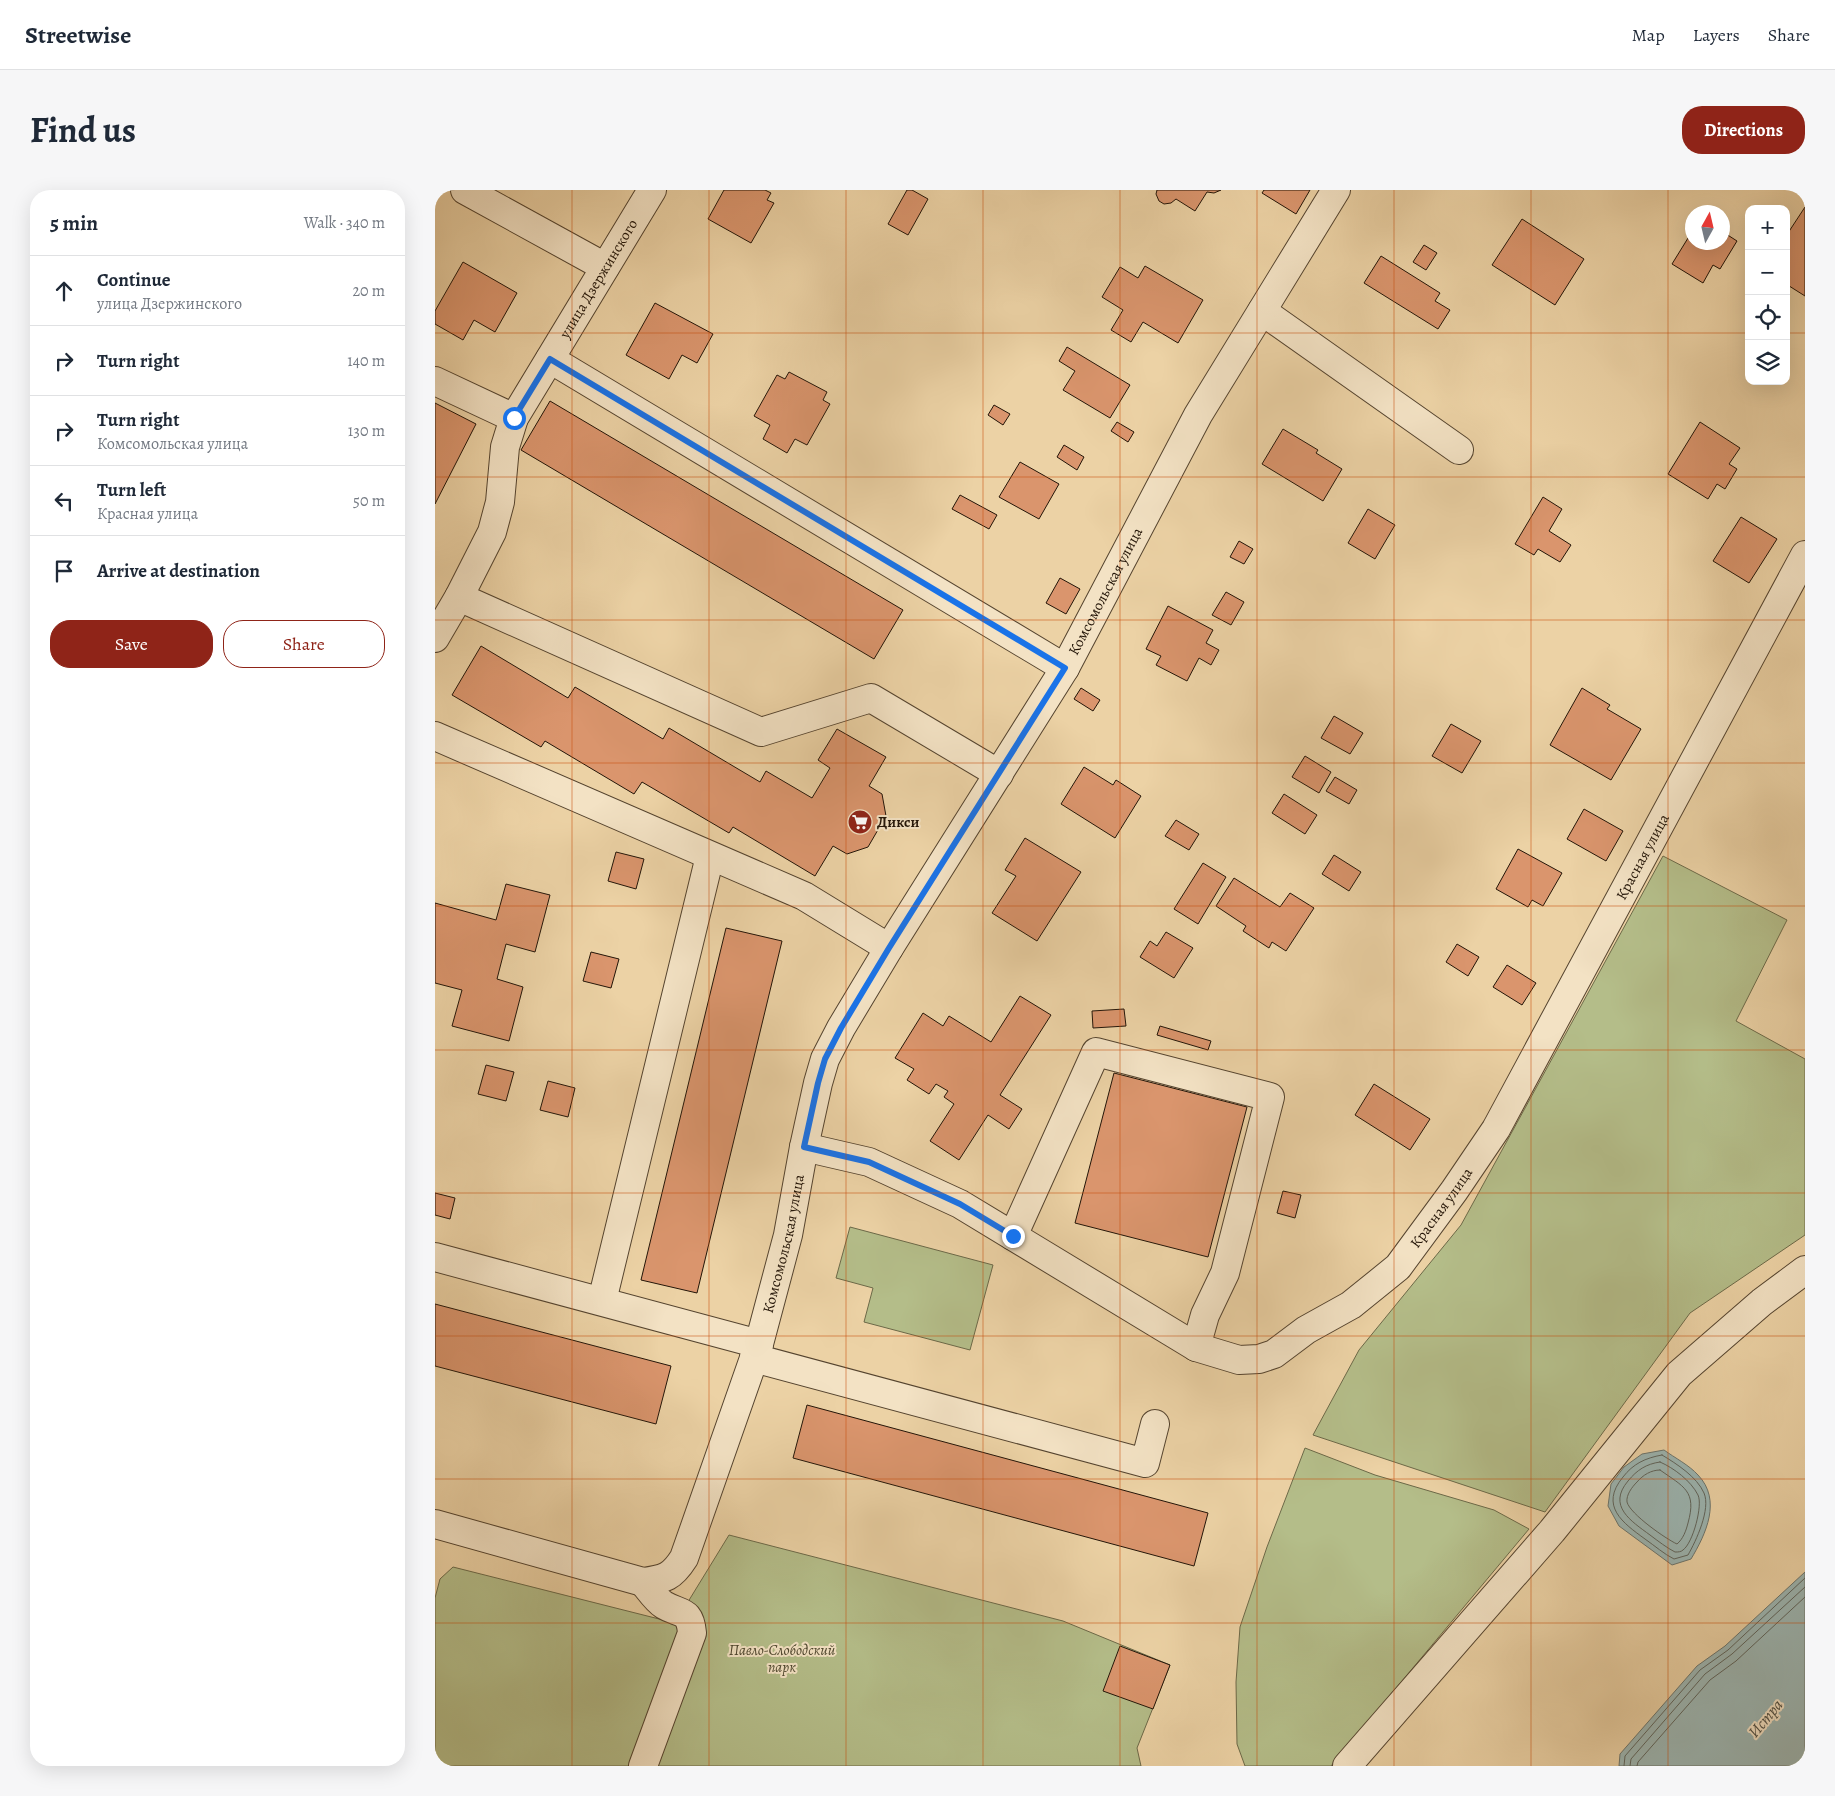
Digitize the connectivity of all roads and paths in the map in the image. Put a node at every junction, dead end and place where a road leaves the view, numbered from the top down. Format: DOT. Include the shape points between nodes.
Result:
graph roads {
  1 [pos="465,190"];
  2 [pos="652,190"];
  3 [pos="1336,190"];
  4 [pos="605,267"];
  5 [pos="1262,311"];
  6 [pos="550,359"];
  7 [pos="435,381"];
  8 [pos="514,418"];
  9 [pos="1459,450"];
  10 [pos="1805,555"];
  11 [pos="459,597"];
  12 [pos="435,638"];
  13 [pos="1065,668"];
  14 [pos="435,736"];
  15 [pos="999,774"];
  16 [pos="710,856"];
  17 [pos="889,948"];
  18 [pos="804,1147"];
  19 [pos="1013,1236"];
  20 [pos="435,1257"];
  21 [pos="1805,1270"];
  22 [pos="602,1302"];
  23 [pos="1197,1348"];
  24 [pos="757,1351"];
  25 [pos="1155,1424"];
  26 [pos="435,1524"];
  27 [pos="643,1582"];
  28 [pos="643,1766"];
  29 [pos="1347,1766"];
  1 -- 4 [label="street"];
  2 -- 4 [label="street, улица Дзержинского"];
  3 -- 5 [label="street, Комсомольская улица"];
  4 -- 6 [label="street, улица Дзержинского"];
  5 -- 9 [label="street"];
  5 -- 13 [label="street, Комсомольская улица" via="1198,415"];
  6 -- 8 [label="street, улица Дзержинского"];
  6 -- 13 [label="street"];
  7 -- 8 [label="street"];
  8 -- 11 [label="street, улица Дзержинского" via="505,447 500,502 492,532"];
  10 -- 23 [label="street, Красная улица" via="1504,1115 1397,1268 1351,1305 1306,1330 1274,1354 1239,1360"];
  11 -- 12 [label="street, улица Дзержинского"];
  11 -- 15 [label="street" via="761,732 871,698"];
  13 -- 15 [label="street, Комсомольская улица"];
  14 -- 16 [label="street"];
  15 -- 17 [label="street, Комсомольская улица"];
  16 -- 17 [label="street" via="804,896"];
  16 -- 22 [label="street"];
  17 -- 18 [label="street, Комсомольская улица" via="825,1059"];
  18 -- 19 [label="street, Красная улица" via="869,1162 960,1204"];
  18 -- 24 [label="street, Комсомольская улица" via="788,1235"];
  19 -- 23 [label="street, Красная улица"];
  19 -- 23 [label="street" via="1097,1052 1270,1097 1225,1274 1205,1314"];
  20 -- 22 [label="street"];
  21 -- 29 [label="street" via="1762,1302 1679,1374 1552,1531"];
  22 -- 24 [label="street"];
  24 -- 25 [label="street" via="1145,1463"];
  24 -- 27 [label="street, Комсомольская улица" via="684,1558 675,1571 660,1580"];
  26 -- 27 [label="street, Комсомольская улица"];
  27 -- 28 [label="street" via="663,1605 682,1612 691,1621 692,1633"];
}
